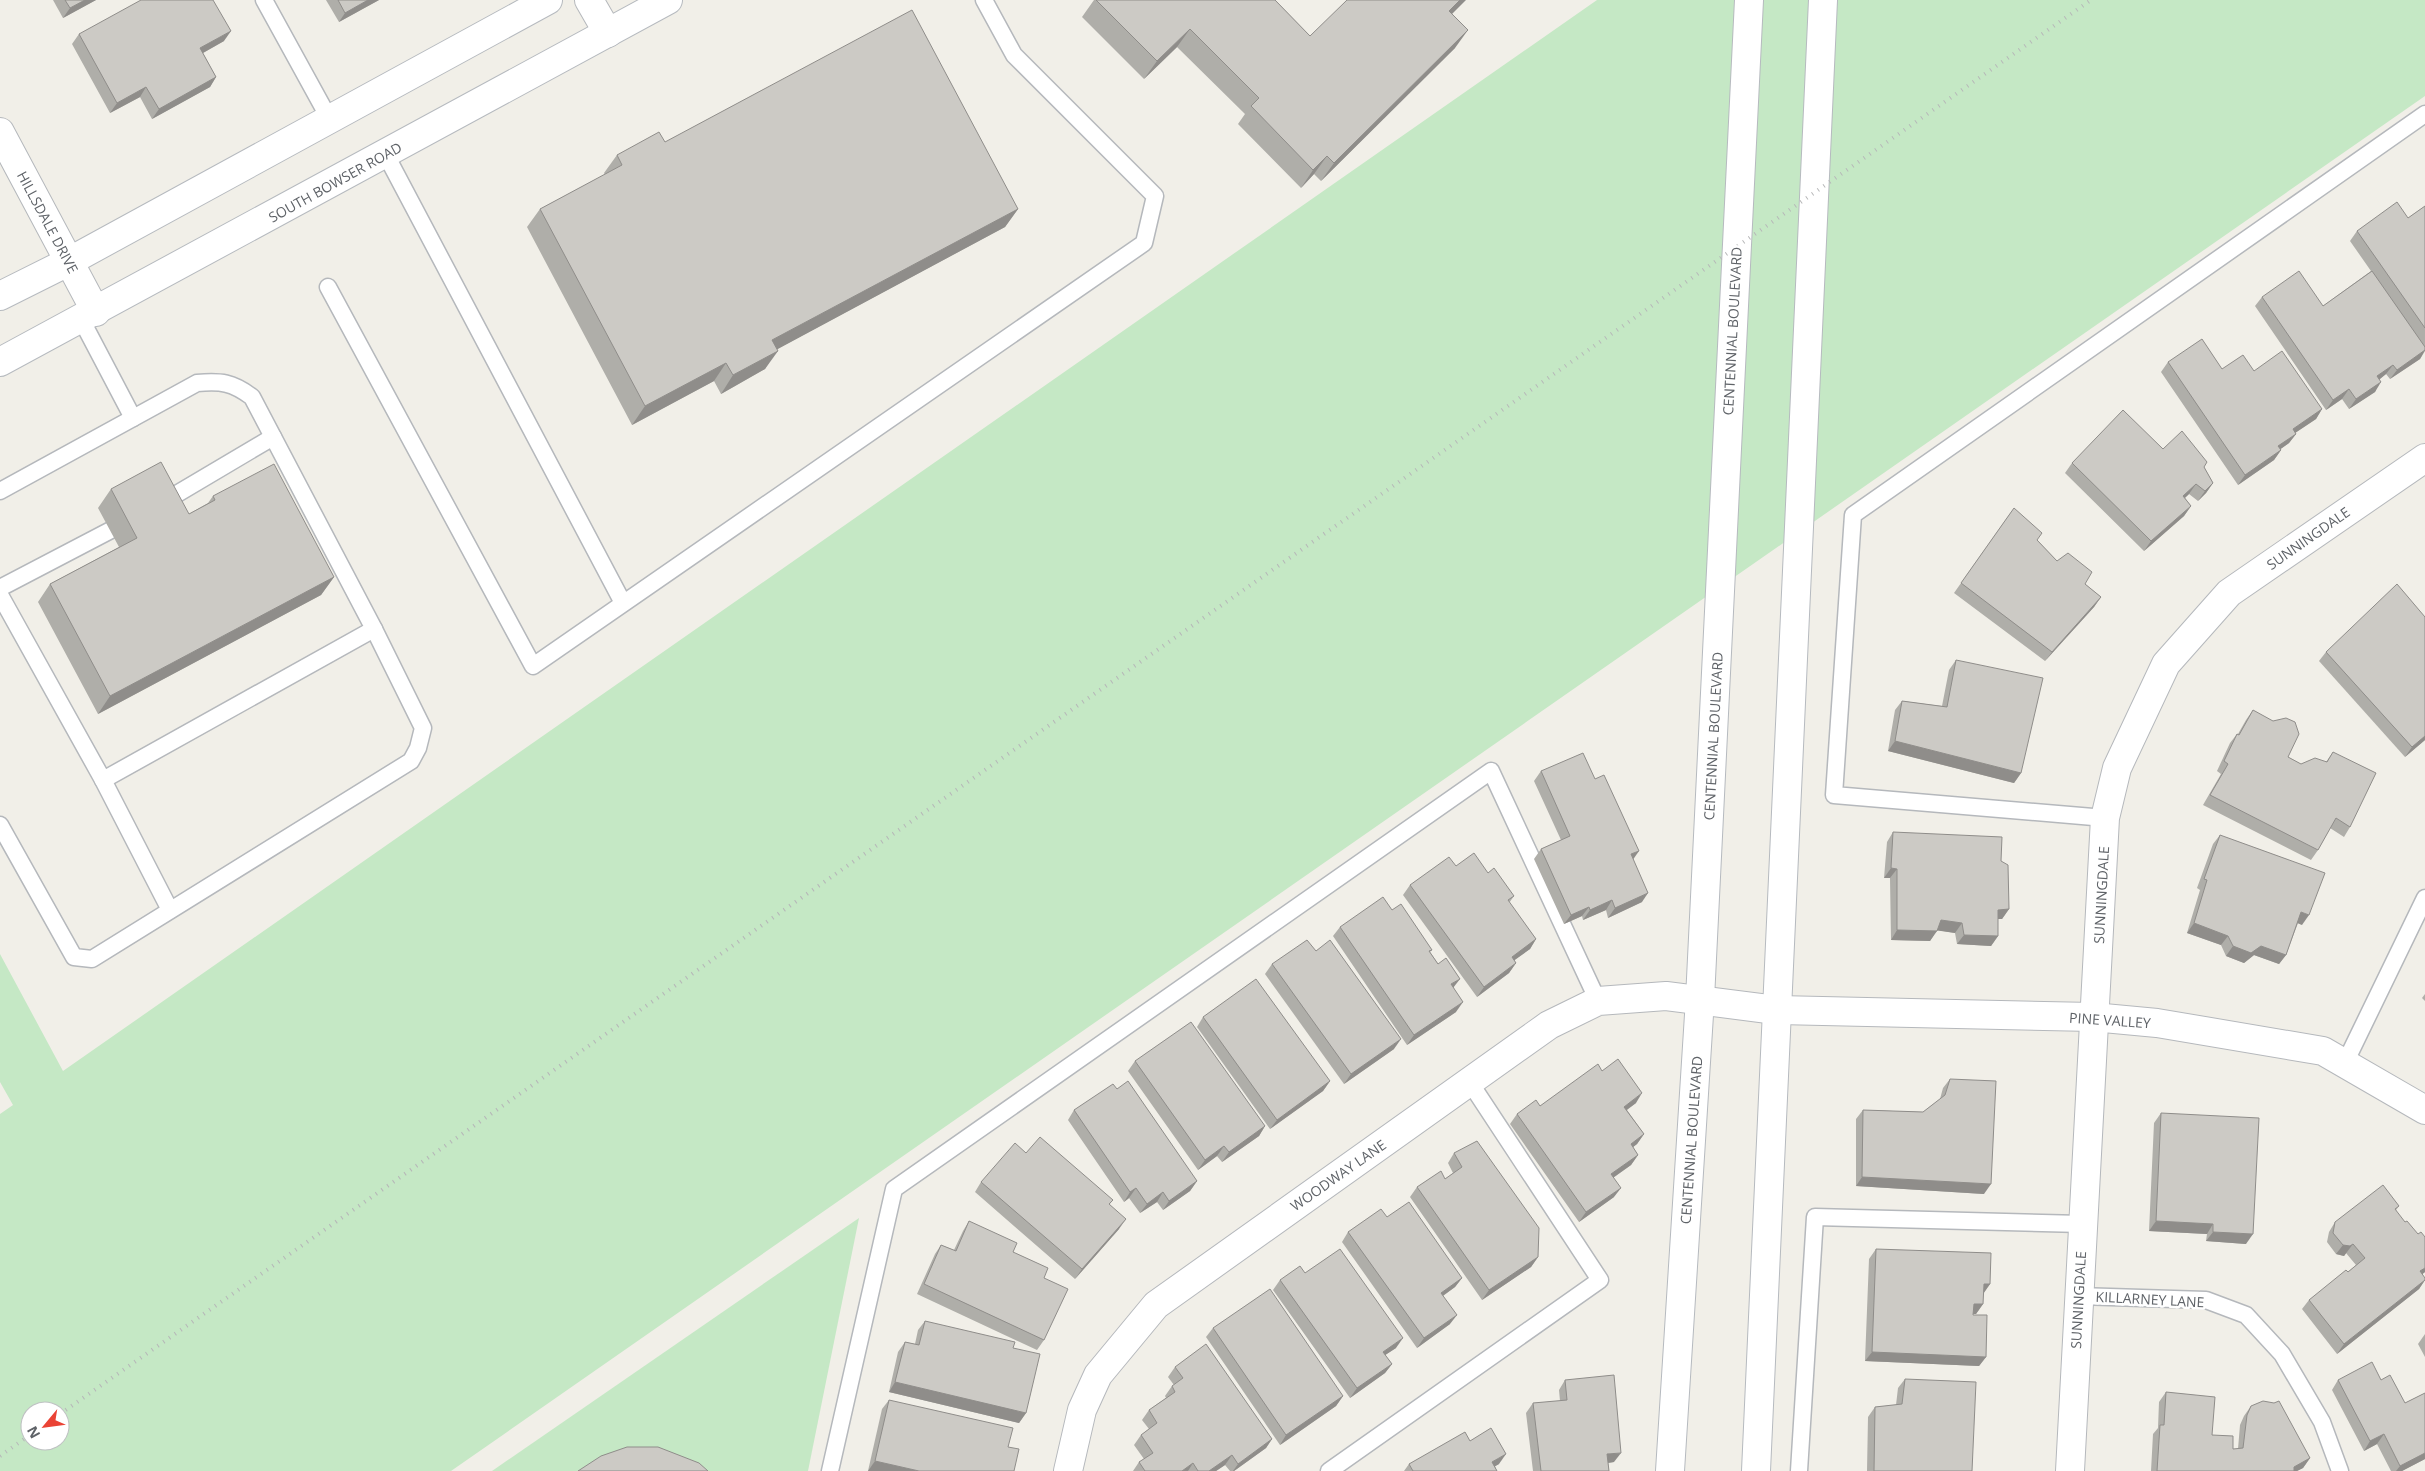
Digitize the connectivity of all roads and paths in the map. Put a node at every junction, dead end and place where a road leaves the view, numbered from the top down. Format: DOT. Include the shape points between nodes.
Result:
graph roads {
  1 [pos="264,0"];
  2 [pos="548,0"];
  3 [pos="589,0"];
  4 [pos="668,0"];
  5 [pos="984,0"];
  6 [pos="1749,0"];
  7 [pos="1823,0"];
  8 [pos="608,33"];
  9 [pos="2425,114"];
  10 [pos="330,120"];
  11 [pos="0,132"];
  12 [pos="386,154"];
  13 [pos="70,262"];
  14 [pos="328,287"];
  15 [pos="0,296"];
  16 [pos="89,316"];
  17 [pos="0,362"];
  18 [pos="133,418"];
  19 [pos="273,437"];
  20 [pos="2425,458"];
  21 [pos="0,491"];
  22 [pos="160,504"];
  23 [pos="111,530"];
  24 [pos="0,588"];
  25 [pos="0,595"];
  26 [pos="623,603"];
  27 [pos="374,629"];
  28 [pos="102,780"];
  29 [pos="2105,818"];
  30 [pos="0,825"];
  31 [pos="2425,898"];
  32 [pos="170,910"];
  33 [pos="1700,999"];
  34 [pos="1598,1001"];
  35 [pos="1776,1010"];
  36 [pos="2093,1017"];
  37 [pos="2345,1063"];
  38 [pos="1470,1081"];
  39 [pos="2425,1110"];
  40 [pos="2082,1224"];
  41 [pos="2078,1296"];
  42 [pos="830,1471"];
  43 [pos="1068,1471"];
  44 [pos="1329,1471"];
  45 [pos="1670,1471"];
  46 [pos="1756,1471"];
  47 [pos="1799,1471"];
  48 [pos="2070,1471"];
  49 [pos="2340,1471"];
  1 -- 10 [label="lane"];
  2 -- 10 [label="street"];
  3 -- 8 [label="street"];
  4 -- 8 [label="street, SOUTH BOWSER ROAD"];
  5 -- 26 [label="lane" via="1014,56 1155,196 1144,243"];
  6 -- 33 [label="street, CENTENNIAL BOULEVARD"];
  7 -- 35 [label="street"];
  8 -- 12 [label="street, SOUTH BOWSER ROAD"];
  9 -- 29 [label="lane" via="1853,515 1834,795"];
  10 -- 13 [label="street"];
  11 -- 13 [label="street, HILLSDALE DRIVE"];
  12 -- 16 [label="street, SOUTH BOWSER ROAD"];
  12 -- 26 [label="lane"];
  13 -- 15 [label="street"];
  13 -- 16 [label="street, HILLSDALE DRIVE"];
  14 -- 26 [label="lane" via="533,666"];
  16 -- 17 [label="street, SOUTH BOWSER ROAD"];
  16 -- 18 [label="lane"];
  18 -- 19 [label="lane" via="197,383 218,382 236,385 252,397"];
  18 -- 21 [label="lane"];
  19 -- 22 [label="lane"];
  19 -- 27 [label="lane"];
  20 -- 29 [label="street, SUNNINGDALE" via="2229,593 2166,664 2117,768"];
  23 -- 24 [label="lane"];
  25 -- 28 [label="lane"];
  27 -- 28 [label="lane"];
  27 -- 32 [label="lane" via="423,728 411,761"];
  28 -- 32 [label="lane"];
  29 -- 36 [label="street, SUNNINGDALE"];
  30 -- 32 [label="lane" via="74,957 92,959"];
  31 -- 37 [label="lane"];
  33 -- 34 [label="street, WOODWAY LANE" via="1666,996"];
  33 -- 35 [label="street, PINE VALLEY"];
  33 -- 45 [label="street, CENTENNIAL BOULEVARD"];
  34 -- 38 [label="street, WOODWAY LANE" via="1550,1025"];
  34 -- 42 [label="lane" via="1491,772 894,1189"];
  35 -- 36 [label="street, PINE VALLEY"];
  35 -- 46 [label="street"];
  36 -- 37 [label="street, PINE VALLEY" via="2157,1023 2323,1051"];
  36 -- 40 [label="street, SUNNINGDALE"];
  37 -- 39 [label="street, PINE VALLEY"];
  38 -- 43 [label="street, WOODWAY LANE" via="1156,1305 1098,1376 1082,1410"];
  38 -- 44 [label="lane" via="1600,1280"];
  40 -- 41 [label="street, SUNNINGDALE"];
  40 -- 47 [label="lane" via="1815,1217"];
  41 -- 48 [label="street, SUNNINGDALE"];
  41 -- 49 [label="lane, KILLARNEY LANE" via="2206,1300 2246,1315 2282,1354 2322,1422"];
}
